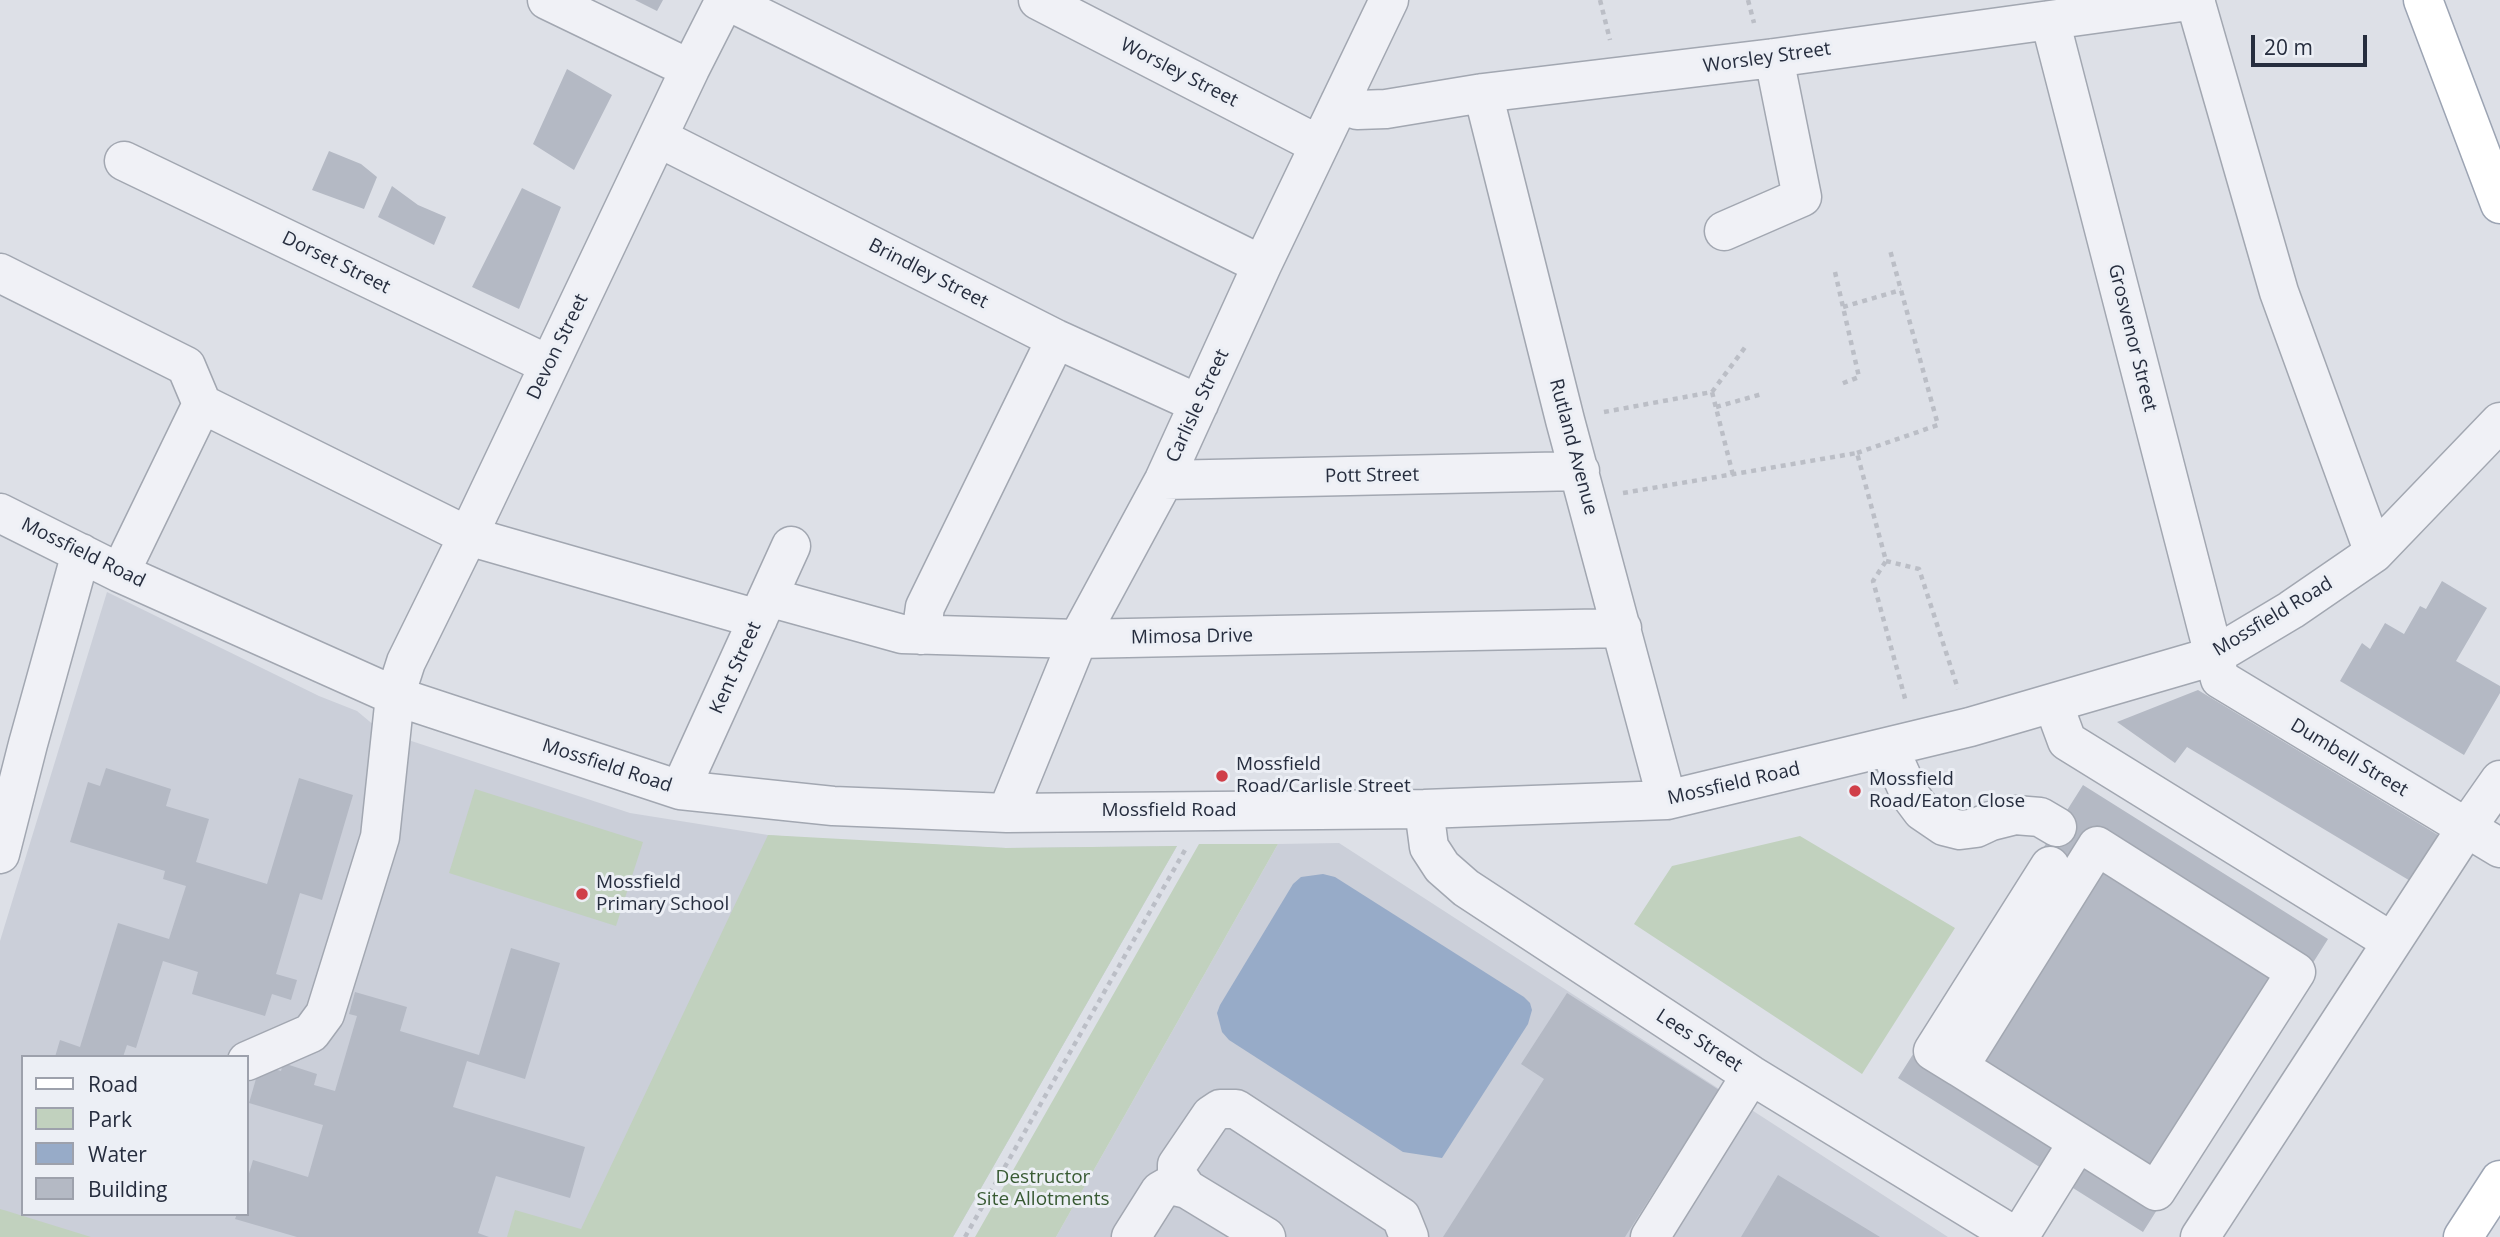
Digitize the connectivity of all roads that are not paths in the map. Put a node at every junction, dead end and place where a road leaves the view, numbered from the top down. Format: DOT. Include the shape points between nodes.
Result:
graph roads {
  1 [pos="547,0"];
  2 [pos="726,0"];
  3 [pos="1038,0"];
  4 [pos="1389,0"];
  5 [pos="2195,0"];
  6 [pos="2423,0"];
  7 [pos="2050,20"];
  8 [pos="1774,58"];
  9 [pos="690,69"];
  10 [pos="1483,93"];
  11 [pos="1340,102"];
  12 [pos="659,138"];
  13 [pos="1319,145"];
  14 [pos="124,160"];
  15 [pos="2499,199"];
  16 [pos="1724,231"];
  17 [pos="1262,265"];
  18 [pos="0,273"];
  19 [pos="1056,339"];
  20 [pos="549,365"];
  21 [pos="202,404"];
  22 [pos="1199,404"];
  23 [pos="2500,422"];
  24 [pos="1164,480"];
  25 [pos="1583,485"];
  26 [pos="0,513"];
  27 [pos="468,536"];
  28 [pos="792,546"];
  29 [pos="81,553"];
  30 [pos="2374,554"];
  31 [pos="120,573"];
  32 [pos="763,608"];
  33 [pos="1622,628"];
  34 [pos="921,635"];
  35 [pos="1078,639"];
  36 [pos="2214,656"];
  37 [pos="395,696"];
  38 [pos="2053,703"];
  39 [pos="1903,744"];
  40 [pos="2500,780"];
  41 [pos="680,790"];
  42 [pos="1667,800"];
  43 [pos="1424,809"];
  44 [pos="1007,813"];
  45 [pos="2057,827"];
  46 [pos="2467,827"];
  47 [pos="2500,848"];
  48 [pos="0,854"];
  49 [pos="2050,866"];
  50 [pos="2392,942"];
  51 [pos="248,1061"];
  52 [pos="1959,1067"];
  53 [pos="1751,1075"];
  54 [pos="2078,1142"];
  55 [pos="2500,1180"];
  56 [pos="1187,1189"];
  57 [pos="1131,1237"];
  58 [pos="1266,1237"];
  59 [pos="1409,1237"];
  60 [pos="1650,1237"];
  61 [pos="2017,1237"];
  62 [pos="2200,1237"];
  63 [pos="2463,1237"];
  1 -- 9 [label="street"];
  2 -- 9 [label="street, Devon Street"];
  2 -- 17 [label="street"];
  3 -- 13 [label="street, Worsley Street"];
  4 -- 11 [label="street, Carlisle Street"];
  5 -- 7 [label="street, Worsley Street"];
  5 -- 30 [label="street" via="2279,292"];
  6 -- 15 [label="main road"];
  7 -- 8 [label="street, Worsley Street"];
  7 -- 36 [label="street, Grosvenor Street"];
  8 -- 10 [label="street, Worsley Street"];
  8 -- 16 [label="street" via="1802,197"];
  9 -- 12 [label="street, Devon Street"];
  10 -- 11 [label="street, Worsley Street" via="1386,109 1357,110"];
  10 -- 25 [label="street, Rutland Avenue"];
  11 -- 13 [label="street, Carlisle Street"];
  12 -- 19 [label="street, Brindley Street"];
  12 -- 20 [label="street, Devon Street"];
  13 -- 17 [label="street, Carlisle Street"];
  14 -- 20 [label="street, Dorset Street"];
  17 -- 22 [label="street, Carlisle Street"];
  18 -- 21 [label="street" via="186,366"];
  19 -- 22 [label="street, Brindley Street"];
  19 -- 34 [label="street" via="925,607"];
  20 -- 27 [label="street, Devon Street"];
  21 -- 27 [label="street, Mimosa Drive"];
  21 -- 31 [label="street"];
  22 -- 24 [label="street, Carlisle Street"];
  23 -- 30 [label="street, Mossfield Road"];
  24 -- 25 [label="street, Pott Street"];
  24 -- 35 [label="street, Carlisle Street"];
  25 -- 33 [label="street, Rutland Avenue"];
  26 -- 29 [label="street, Mossfield Road"];
  27 -- 32 [label="street, Mimosa Drive"];
  27 -- 37 [label="street, Devon Street" via="406,662"];
  28 -- 32 [label="street, Kent Street"];
  29 -- 31 [label="street, Mossfield Road"];
  29 -- 48 [label="street"];
  30 -- 36 [label="street, Mossfield Road"];
  31 -- 37 [label="street, Mossfield Road"];
  32 -- 34 [label="street, Mimosa Drive"];
  32 -- 41 [label="street, Kent Street"];
  33 -- 35 [label="street, Mimosa Drive"];
  33 -- 42 [label="street, Rutland Avenue"];
  34 -- 35 [label="street, Mimosa Drive"];
  35 -- 44 [label="street, Carlisle Street"];
  36 -- 38 [label="street, Mossfield Road"];
  36 -- 46 [label="street, Dumbell Street" via="2220,679"];
  37 -- 41 [label="street, Mossfield Road"];
  37 -- 51 [label="street, Devon Street" via="380,836 325,1014 311,1033"];
  38 -- 39 [label="street, Mossfield Road"];
  38 -- 50 [label="street" via="2067,741"];
  39 -- 42 [label="street, Mossfield Road"];
  39 -- 45 [label="street" via="1910,795 1922,811 1944,826 1976,828 2015,815 2040,817"];
  40 -- 46 [label="street"];
  41 -- 44 [label="street, Mossfield Road" via="833,806"];
  42 -- 43 [label="street, Mossfield Road"];
  43 -- 44 [label="street, Mossfield Road"];
  43 -- 53 [label="street, Lees Street" via="1429,847 1466,888"];
  46 -- 47 [label="street, Dumbell Street"];
  46 -- 50 [label="street"];
  49 -- 52 [label="street" via="1933,1051"];
  50 -- 62 [label="street"];
  52 -- 54 [label="street"];
  52 -- 54 [label="street" via="2097,846 2296,972 2156,1191"];
  53 -- 60 [label="street"];
  53 -- 61 [label="street, Lees Street"];
  54 -- 61 [label="street"];
  55 -- 63 [label="main road"];
  56 -- 57 [label="street" via="1160,1191"];
  56 -- 58 [label="street"];
  56 -- 59 [label="street" via="1177,1175 1177,1165 1211,1115 1220,1109 1236,1109 1401,1217"];
}
